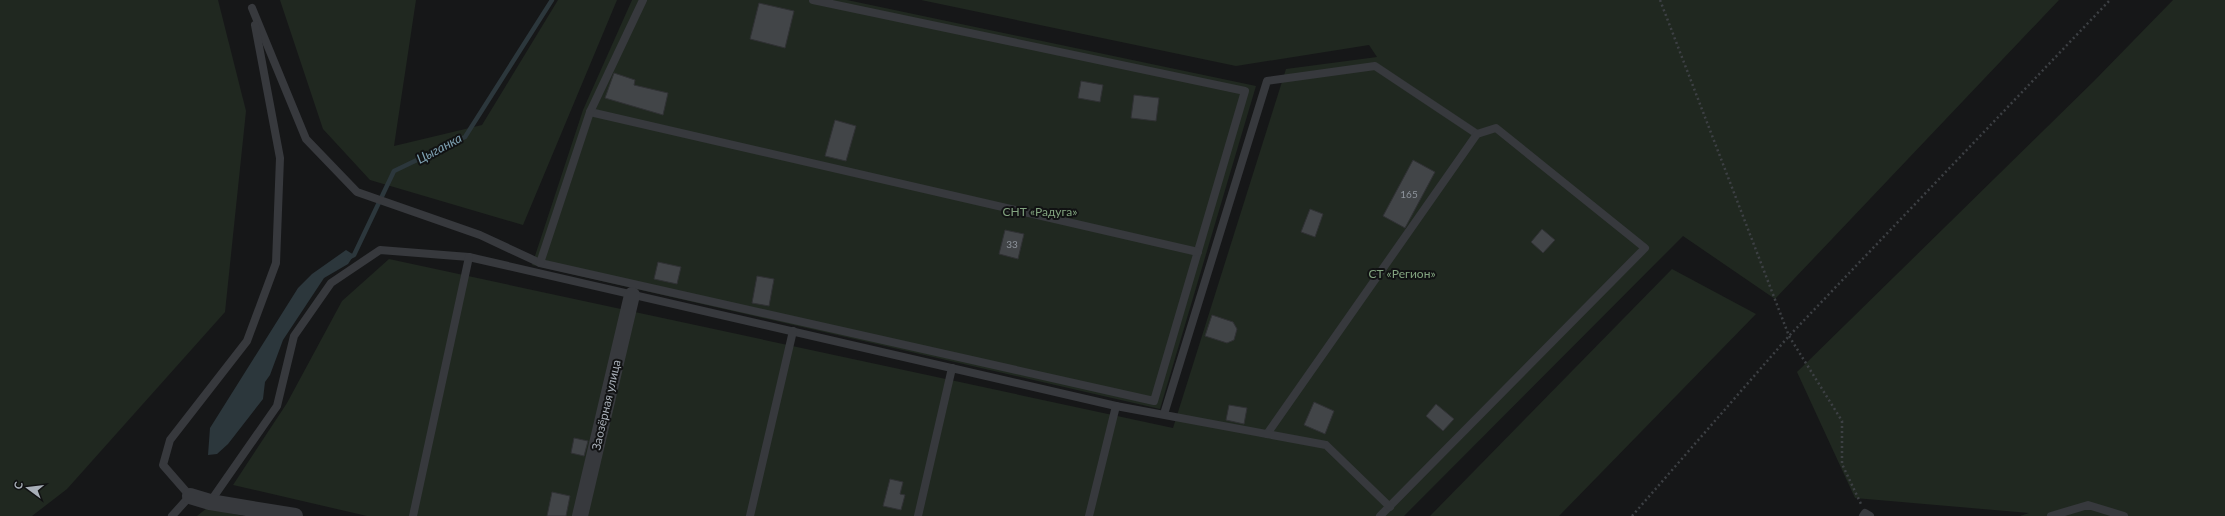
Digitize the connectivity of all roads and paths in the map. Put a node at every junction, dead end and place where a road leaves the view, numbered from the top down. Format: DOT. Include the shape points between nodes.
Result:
graph roads {
  1 [pos="643,0"];
  2 [pos="813,0"];
  3 [pos="1660,0"];
  4 [pos="2110,0"];
  5 [pos="250,4"];
  6 [pos="590,112"];
  7 [pos="1477,134"];
  8 [pos="1198,252"];
  9 [pos="469,257"];
  10 [pos="540,263"];
  11 [pos="632,295"];
  12 [pos="793,332"];
  13 [pos="1788,336"];
  14 [pos="952,368"];
  15 [pos="1116,406"];
  16 [pos="1164,414"];
  17 [pos="1267,434"];
  18 [pos="190,496"];
  19 [pos="210,502"];
  20 [pos="1390,507"];
  21 [pos="1866,515"];
  22 [pos="172,516"];
  23 [pos="295,516"];
  24 [pos="414,516"];
  25 [pos="580,516"];
  26 [pos="750,516"];
  27 [pos="918,516"];
  28 [pos="1088,516"];
  29 [pos="1380,516"];
  30 [pos="1632,516"];
  31 [pos="2051,516"];
  32 [pos="2124,516"];
  1 -- 6 [label="lane"];
  2 -- 8 [label="lane" via="1245,90"];
  3 -- 13 [label="path"];
  4 -- 13 [label="path"];
  5 -- 10 [label="lane" via="306,139 357,192 480,235"];
  5 -- 18 [label="lane" via="280,158 276,263 247,341 170,440 163,465"];
  6 -- 8 [label="lane"];
  6 -- 10 [label="lane"];
  7 -- 16 [label="lane" via="1375,66 1267,81"];
  7 -- 17 [label="lane"];
  7 -- 20 [label="lane" via="1496,128 1646,248"];
  8 -- 10 [label="lane" via="1154,401"];
  9 -- 11 [label="lane"];
  9 -- 19 [label="lane" via="380,250 331,283 294,336 277,406"];
  9 -- 24 [label="lane"];
  11 -- 12 [label="lane"];
  11 -- 25 [label="street, Заозёрная улица"];
  12 -- 14 [label="lane"];
  12 -- 26 [label="lane"];
  13 -- 21 [label="path" via="1842,421 1842,464"];
  13 -- 30 [label="path"];
  14 -- 15 [label="lane"];
  14 -- 27 [label="lane"];
  15 -- 16 [label="lane"];
  15 -- 28 [label="lane"];
  16 -- 17 [label="lane"];
  17 -- 20 [label="lane" via="1326,444"];
  18 -- 19 [label="street"];
  18 -- 22 [label="lane"];
  19 -- 23 [label="street"];
  20 -- 29 [label="lane"];
  31 -- 32 [label="lane" via="2088,505"];
}
